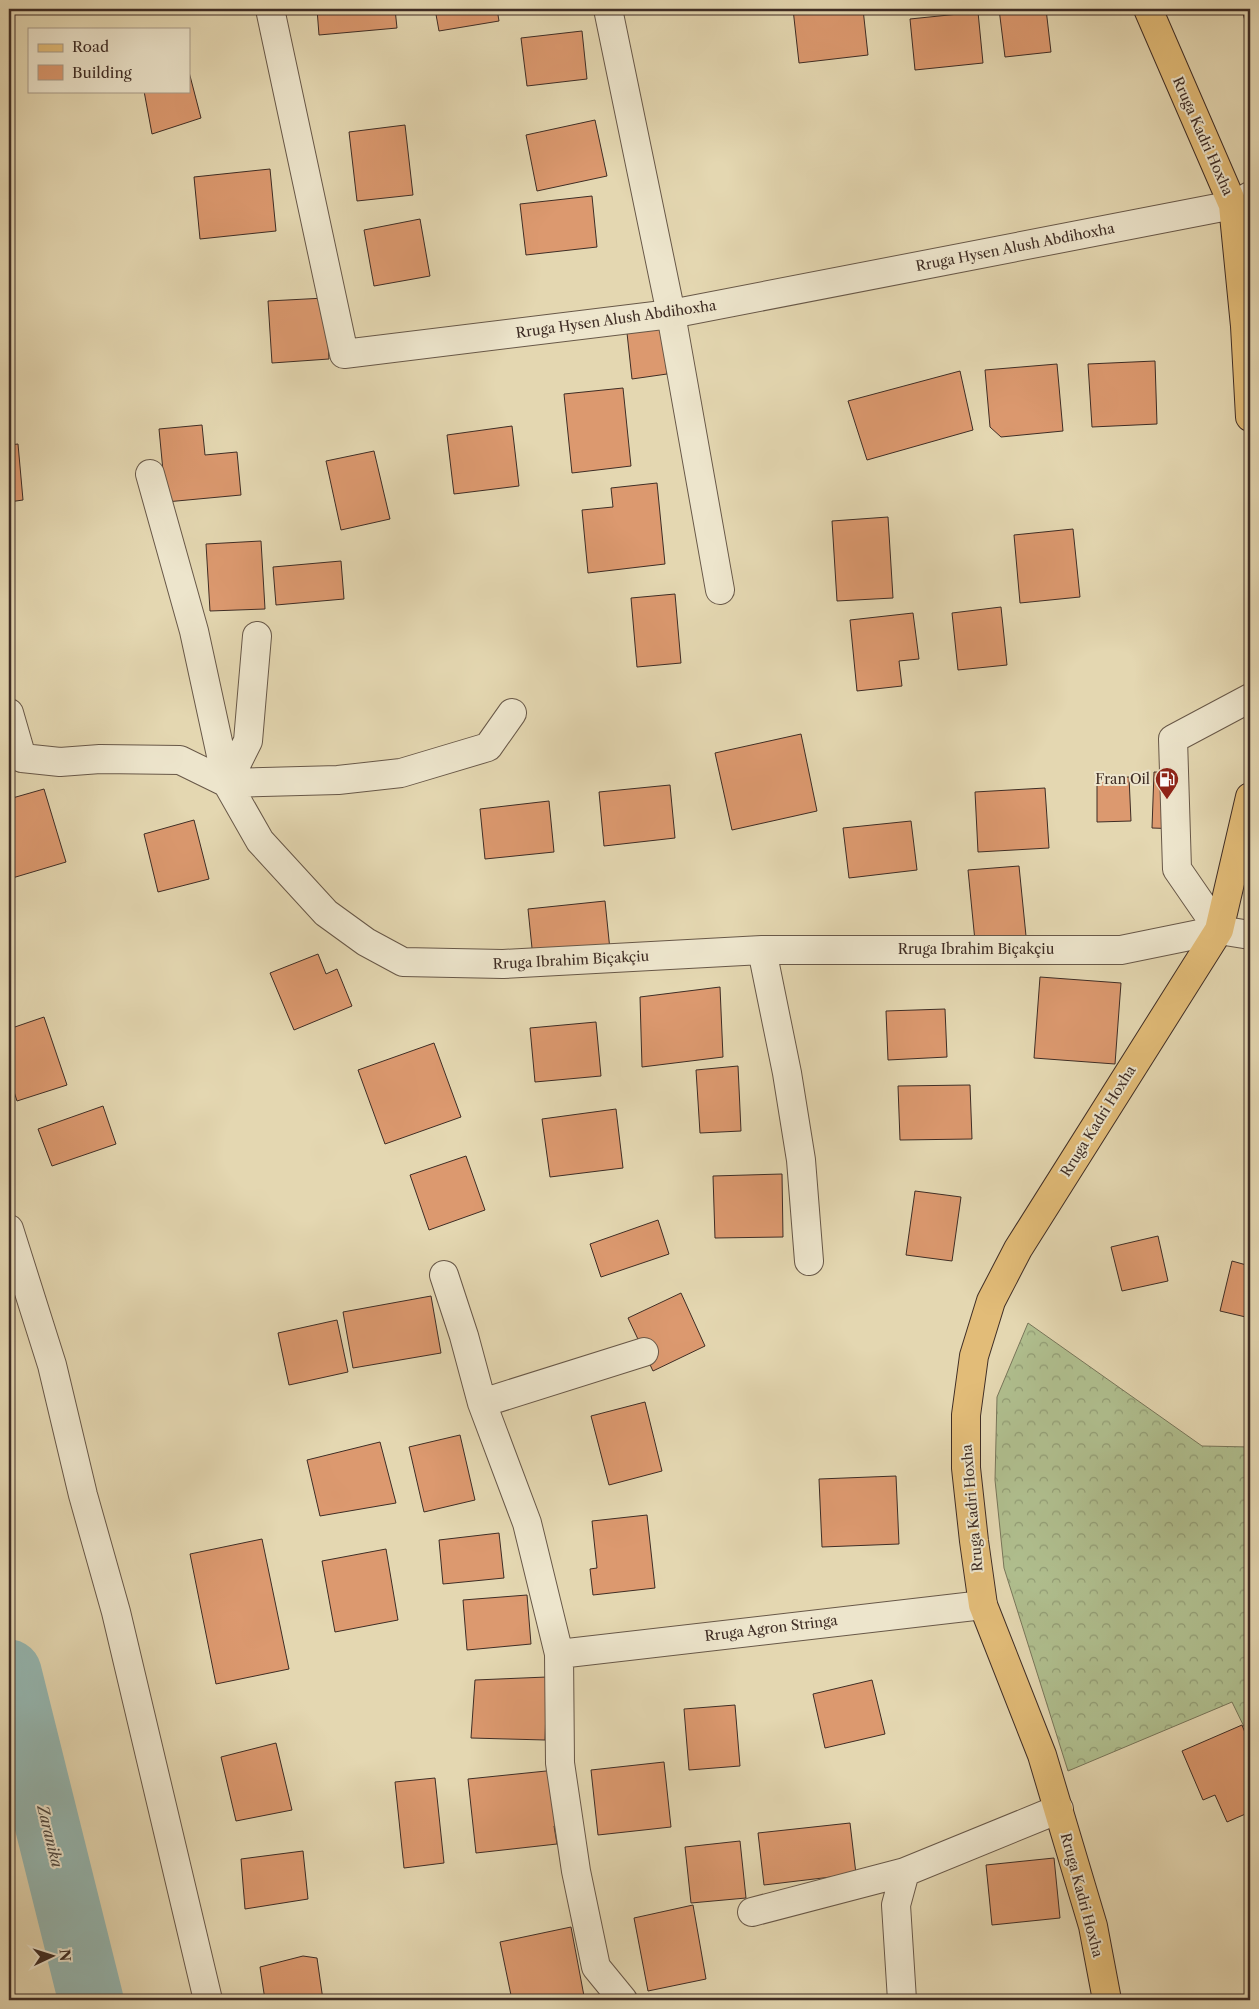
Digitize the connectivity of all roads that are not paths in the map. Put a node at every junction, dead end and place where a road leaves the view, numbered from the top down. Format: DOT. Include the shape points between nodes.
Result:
graph roads {
  1 [pos="270,9"];
  2 [pos="608,9"];
  3 [pos="1148,9"];
  4 [pos="1242,200"];
  5 [pos="671,314"];
  6 [pos="1250,417"];
  7 [pos="150,474"];
  8 [pos="720,590"];
  9 [pos="257,636"];
  10 [pos="1250,698"];
  11 [pos="9,713"];
  12 [pos="512,713"];
  13 [pos="15,755"];
  14 [pos="227,783"];
  15 [pos="1250,797"];
  16 [pos="1219,930"];
  17 [pos="1250,934"];
  18 [pos="762,950"];
  19 [pos="9,1230"];
  20 [pos="809,1261"];
  21 [pos="444,1275"];
  22 [pos="644,1352"];
  23 [pos="482,1403"];
  24 [pos="983,1605"];
  25 [pos="559,1654"];
  26 [pos="1059,1809"];
  27 [pos="905,1872"];
  28 [pos="752,1912"];
  29 [pos="208,2000"];
  30 [pos="623,2000"];
  31 [pos="902,2000"];
  32 [pos="1107,2000"];
  1 -- 5 [label="street, Rruga Hysen Alush Abdihoxha" via="344,354"];
  2 -- 5 [label="street"];
  3 -- 4 [label="main road, Rruga Kadri Hoxha"];
  4 -- 5 [label="street, Rruga Hysen Alush Abdihoxha"];
  4 -- 6 [label="main road, Rruga Kadri Hoxha"];
  5 -- 8 [label="street"];
  7 -- 14 [label="street, Rruga Ibrahim Biçakçiu" via="194,631"];
  9 -- 14 [label="street" via="248,740"];
  10 -- 16 [label="street" via="1173,739 1177,869"];
  11 -- 13 [label="street"];
  12 -- 14 [label="street" via="488,747 401,773 338,780"];
  13 -- 14 [label="street" via="60,762 180,760"];
  14 -- 18 [label="street, Rruga Ibrahim Biçakçiu" via="260,841 326,913 366,942 402,962 503,964"];
  15 -- 16 [label="main road, Rruga Kadri Hoxha"];
  16 -- 17 [label="street, Rruga Ibrahim Biçakçiu"];
  16 -- 18 [label="street, Rruga Ibrahim Biçakçiu" via="1121,950"];
  16 -- 24 [label="main road, Rruga Kadri Hoxha" via="1018,1249 991,1301 974,1356 966,1415 966,1468"];
  18 -- 20 [label="street" via="801,1160"];
  19 -- 29 [label="street" via="52,1365 118,1621"];
  21 -- 23 [label="street"];
  22 -- 23 [label="street"];
  23 -- 25 [label="street" via="527,1523"];
  24 -- 25 [label="street, Rruga Agron Stringa"];
  24 -- 26 [label="main road, Rruga Kadri Hoxha" via="1042,1755"];
  25 -- 30 [label="street" via="560,1763 576,1871 596,1967"];
  26 -- 27 [label="street"];
  26 -- 32 [label="main road, Rruga Kadri Hoxha" via="1093,1926"];
  27 -- 28 [label="street"];
  27 -- 31 [label="street" via="896,1905"];
}
